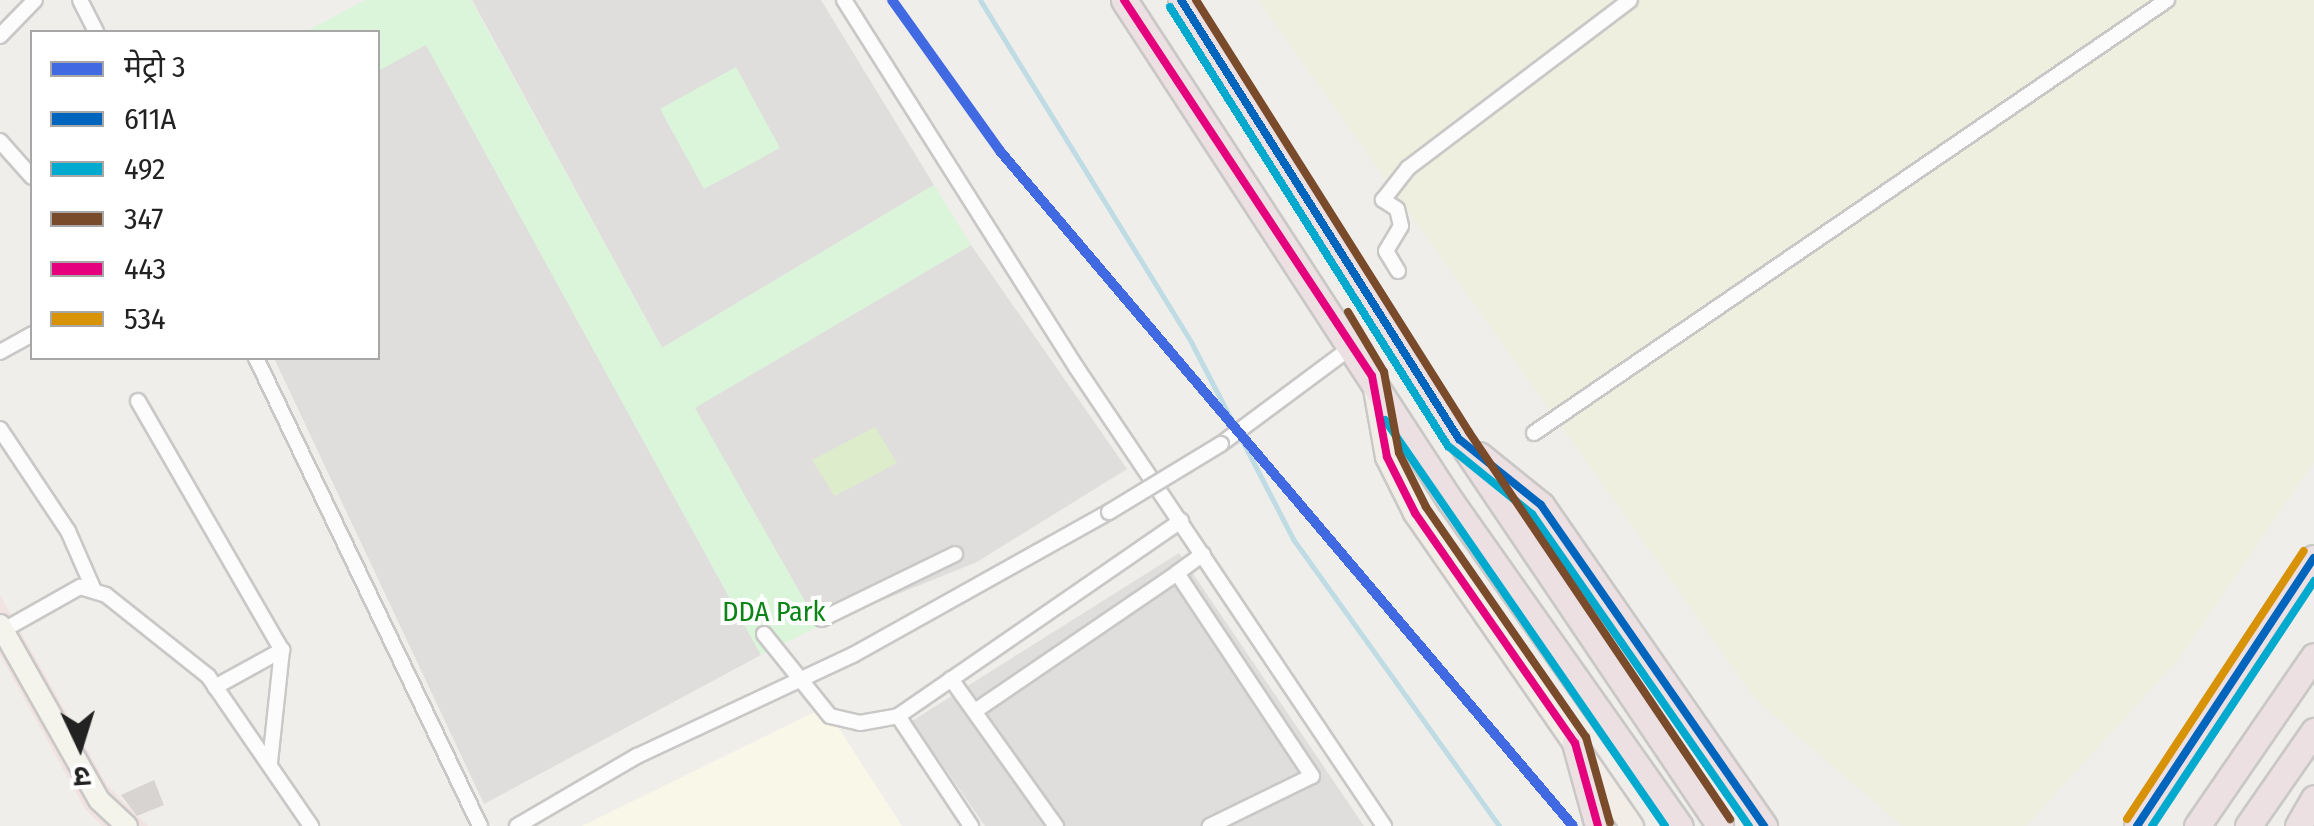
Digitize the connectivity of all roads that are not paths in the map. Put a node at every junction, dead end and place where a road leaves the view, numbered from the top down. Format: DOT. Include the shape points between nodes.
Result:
graph roads {
  1 [pos="35,0"];
  2 [pos="80,0"];
  3 [pos="844,0"];
  4 [pos="1124,0"];
  5 [pos="1181,0"];
  6 [pos="1630,0"];
  7 [pos="2167,0"];
  8 [pos="95,30"];
  9 [pos="0,36"];
  10 [pos="0,141"];
  11 [pos="30,174"];
  12 [pos="1398,271"];
  13 [pos="30,335"];
  14 [pos="1354,345"];
  15 [pos="0,352"];
  16 [pos="257,360"];
  17 [pos="1372,376"];
  18 [pos="138,401"];
  19 [pos="0,429"];
  20 [pos="1534,433"];
  21 [pos="1459,440"];
  22 [pos="1181,521"];
  23 [pos="955,554"];
  24 [pos="1203,554"];
  25 [pos="2314,558"];
  26 [pos="1177,573"];
  27 [pos="93,588"];
  28 [pos="822,619"];
  29 [pos="1,629"];
  30 [pos="764,634"];
  31 [pos="282,650"];
  32 [pos="2314,656"];
  33 [pos="951,679"];
  34 [pos="798,681"];
  35 [pos="215,686"];
  36 [pos="975,711"];
  37 [pos="898,716"];
  38 [pos="2314,731"];
  39 [pos="1576,744"];
  40 [pos="270,763"];
  41 [pos="2314,798"];
  42 [pos="127,826"];
  43 [pos="311,826"];
  44 [pos="480,826"];
  45 [pos="517,826"];
  46 [pos="972,826"];
  47 [pos="1056,826"];
  48 [pos="1210,826"];
  49 [pos="1384,826"];
  50 [pos="1598,826"];
  51 [pos="1632,826"];
  52 [pos="1680,826"];
  53 [pos="1720,826"];
  54 [pos="1764,826"];
  55 [pos="2137,826"];
  56 [pos="2197,826"];
  57 [pos="2248,826"];
  58 [pos="2298,826"];
  1 -- 9 [label="street"];
  2 -- 8 [label="street"];
  3 -- 22 [label="street"];
  4 -- 14 [label="highway"];
  5 -- 21 [label="highway"];
  6 -- 12 [label="street" via="1408,168 1383,200 1397,209 1401,226 1386,250"];
  7 -- 20 [label="street"];
  10 -- 11 [label="street"];
  13 -- 15 [label="street"];
  14 -- 17 [label="highway"];
  14 -- 34 [label="street, bridge" via="1221,444 1109,512"];
  16 -- 44 [label="street"];
  17 -- 39 [label="main road" via="1387,457 1415,513"];
  17 -- 52 [label="highway" via="1449,499"];
  18 -- 31 [label="street"];
  19 -- 27 [label="street" via="68,531"];
  21 -- 53 [label="highway"];
  21 -- 54 [label="highway" via="1540,505"];
  22 -- 24 [label="street"];
  22 -- 33 [label="street"];
  23 -- 28 [label="street"];
  24 -- 26 [label="street"];
  24 -- 49 [label="street"];
  25 -- 55 [label="highway"];
  26 -- 36 [label="street"];
  26 -- 48 [label="street" via="1312,776"];
  27 -- 29 [label="street" via="50,600"];
  27 -- 35 [label="street"];
  29 -- 42 [label="street" via="99,800"];
  30 -- 34 [label="street"];
  31 -- 35 [label="street"];
  31 -- 40 [label="street"];
  32 -- 56 [label="highway"];
  33 -- 36 [label="street"];
  33 -- 37 [label="street"];
  34 -- 37 [label="street" via="830,716 860,723"];
  34 -- 45 [label="street" via="638,756"];
  35 -- 40 [label="street"];
  36 -- 47 [label="street"];
  37 -- 46 [label="street"];
  38 -- 57 [label="highway"];
  39 -- 50 [label="highway"];
  39 -- 51 [label="main road"];
  40 -- 43 [label="street"];
  41 -- 58 [label="highway"];
}
